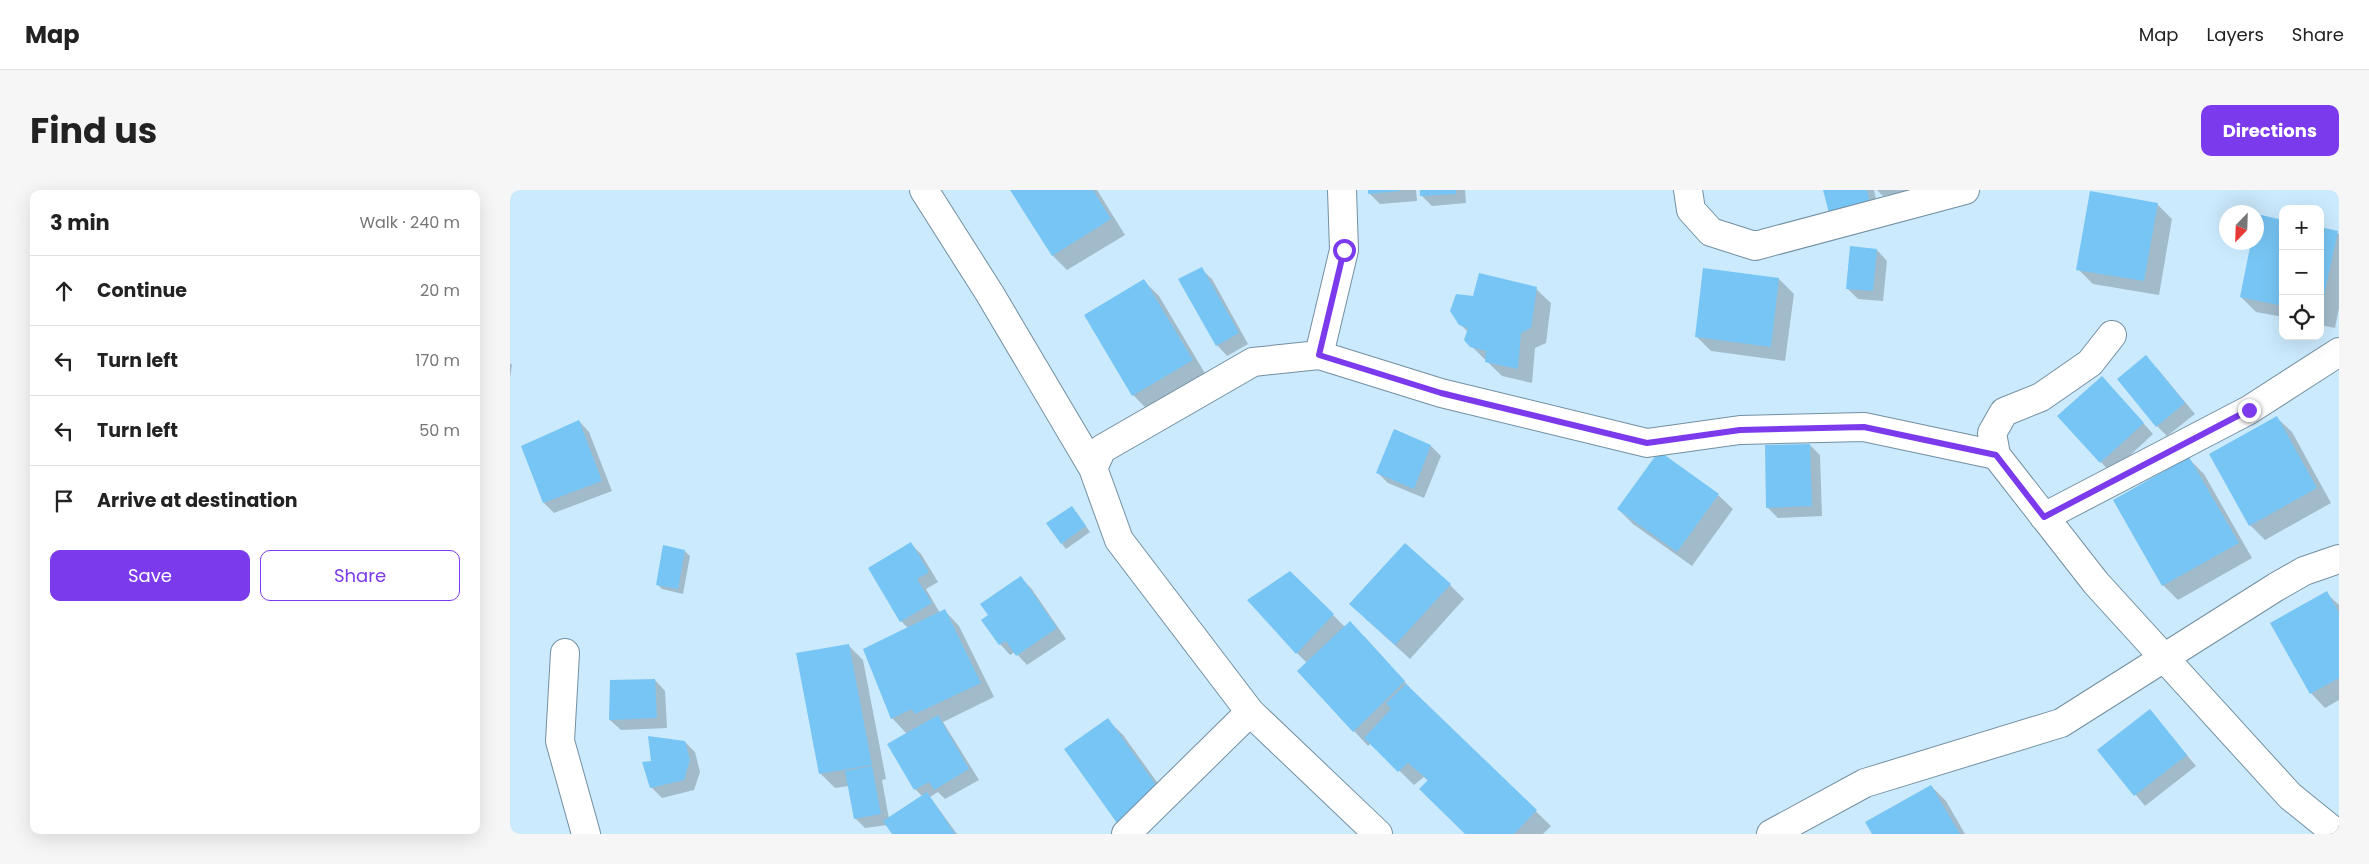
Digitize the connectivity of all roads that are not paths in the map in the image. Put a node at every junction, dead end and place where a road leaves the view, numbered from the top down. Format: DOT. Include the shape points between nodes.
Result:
graph roads {
  1 [pos="924,190"];
  2 [pos="1342,190"];
  3 [pos="1688,190"];
  4 [pos="1965,190"];
  5 [pos="2112,335"];
  6 [pos="2339,352"];
  7 [pos="1319,355"];
  8 [pos="1996,455"];
  9 [pos="1093,468"];
  10 [pos="2044,517"];
  11 [pos="2339,559"];
  12 [pos="565,653"];
  13 [pos="2164,657"];
  14 [pos="1250,712"];
  15 [pos="586,834"];
  16 [pos="1126,834"];
  17 [pos="1378,834"];
  18 [pos="1772,834"];
  19 [pos="2337,834"];
  1 -- 9 [label="street"];
  2 -- 7 [label="street" via="1344,250"];
  3 -- 4 [label="street" via="1691,210 1712,232 1755,246"];
  5 -- 8 [label="street" via="2090,363 2041,396 2004,412 1992,433"];
  6 -- 10 [label="street" via="2249,410"];
  7 -- 8 [label="street" via="1441,393 1647,443 1740,430 1864,427"];
  7 -- 9 [label="street" via="1253,362 1102,449"];
  8 -- 10 [label="street"];
  9 -- 14 [label="street" via="1119,540"];
  10 -- 13 [label="street" via="2096,583"];
  11 -- 13 [label="street" via="2304,571"];
  12 -- 15 [label="street" via="560,741"];
  13 -- 18 [label="street" via="2061,723 1865,783"];
  13 -- 19 [label="street" via="2290,796"];
  14 -- 16 [label="street"];
  14 -- 17 [label="street"];
}
